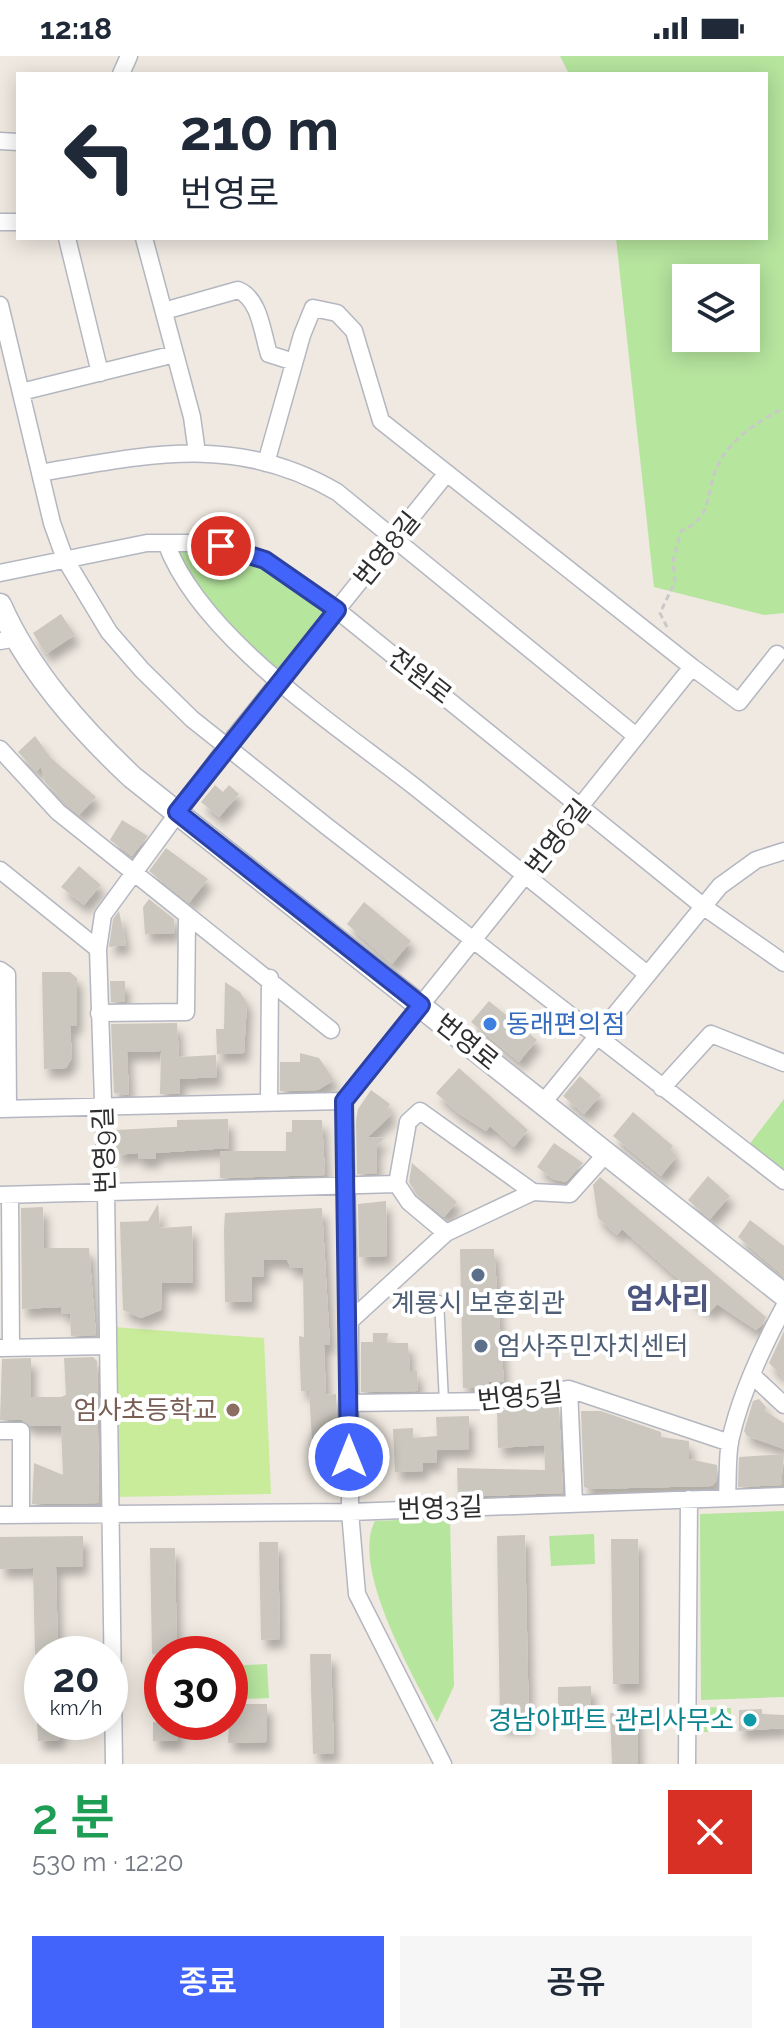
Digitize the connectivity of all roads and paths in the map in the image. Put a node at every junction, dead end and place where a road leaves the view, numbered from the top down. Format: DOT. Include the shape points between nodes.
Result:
graph roads {
  1 [pos="67,240"];
  2 [pos="145,240"];
  3 [pos="0,305"];
  4 [pos="164,311"];
  5 [pos="175,354"];
  6 [pos="294,362"];
  7 [pos="100,373"];
  8 [pos="21,392"];
  9 [pos="784,408"];
  10 [pos="197,453"];
  11 [pos="266,463"];
  12 [pos="40,473"];
  13 [pos="447,473"];
  14 [pos="395,538"];
  15 [pos="166,543"];
  16 [pos="65,559"];
  17 [pos="0,573"];
  18 [pos="0,605"];
  19 [pos="337,610"];
  20 [pos="8,640"];
  21 [pos="664,644"];
  22 [pos="777,654"];
  23 [pos="692,667"];
  24 [pos="280,681"];
  25 [pos="636,736"];
  26 [pos="227,746"];
  27 [pos="0,749"];
  28 [pos="583,806"];
  29 [pos="177,812"];
  30 [pos="784,851"];
  31 [pos="0,870"];
  32 [pos="133,872"];
  33 [pos="527,876"];
  34 [pos="704,907"];
  35 [pos="187,916"];
  36 [pos="475,939"];
  37 [pos="98,949"];
  38 [pos="784,963"];
  39 [pos="0,970"];
  40 [pos="647,974"];
  41 [pos="270,978"];
  42 [pos="421,1005"];
  43 [pos="4,1013"];
  44 [pos="99,1013"];
  45 [pos="331,1030"];
  46 [pos="598,1037"];
  47 [pos="784,1063"];
  48 [pos="662,1088"];
  49 [pos="344,1101"];
  50 [pos="269,1102"];
  51 [pos="542,1104"];
  52 [pos="102,1108"];
  53 [pos="4,1109"];
  54 [pos="605,1155"];
  55 [pos="784,1181"];
  56 [pos="397,1184"];
  57 [pos="345,1186"];
  58 [pos="106,1192"];
  59 [pos="533,1192"];
  60 [pos="5,1195"];
  61 [pos="446,1233"];
  62 [pos="5,1272"];
  63 [pos="784,1295"];
  64 [pos="439,1300"];
  65 [pos="784,1307"];
  66 [pos="350,1321"];
  67 [pos="107,1346"];
  68 [pos="6,1348"];
  69 [pos="752,1375"];
  70 [pos="569,1389"];
  71 [pos="444,1402"];
  72 [pos="349,1403"];
  73 [pos="784,1405"];
  74 [pos="0,1431"];
  75 [pos="730,1443"];
  76 [pos="784,1496"];
  77 [pos="727,1497"];
  78 [pos="689,1499"];
  79 [pos="574,1503"];
  80 [pos="350,1512"];
  81 [pos="111,1513"];
  82 [pos="0,1515"];
  83 [pos="21,1515"];
  84 [pos="114,1764"];
  85 [pos="443,1764"];
  86 [pos="687,1764"];
  1 -- 7 [label="street"];
  2 -- 4 [label="street"];
  3 -- 8 [label="street"];
  4 -- 5 [label="street"];
  4 -- 6 [label="street" via="238,290 249,294 269,354"];
  5 -- 7 [label="street"];
  5 -- 10 [label="street"];
  6 -- 11 [label="street"];
  6 -- 13 [label="street" via="313,308 337,313 354,331 381,421"];
  7 -- 8 [label="street"];
  8 -- 12 [label="street"];
  9 -- 21 [label="path" via="753,424 732,445 708,486 706,513 681,531 673,561 675,582 660,613 670,634"];
  10 -- 11 [label="street"];
  10 -- 12 [label="street" via="162,452"];
  11 -- 14 [label="street" via="321,483"];
  12 -- 16 [label="street"];
  13 -- 14 [label="street, 번영8길"];
  13 -- 21 [label="street"];
  14 -- 19 [label="street, 번영8길"];
  14 -- 25 [label="street"];
  15 -- 16 [label="street, 전원로"];
  15 -- 19 [label="street, 전원로" via="204,543 265,560"];
  15 -- 24 [label="street" via="176,572 194,595"];
  16 -- 17 [label="street, 전원로"];
  16 -- 26 [label="street" via="126,653"];
  18 -- 20 [label="street, 번영로"];
  19 -- 24 [label="street, 번영8길"];
  19 -- 28 [label="street, 전원로"];
  20 -- 29 [label="street, 번영로" via="96,744"];
  21 -- 23 [label="street"];
  22 -- 23 [label="street" via="739,702"];
  23 -- 25 [label="street, 번영6길"];
  24 -- 26 [label="street, 번영8길"];
  24 -- 33 [label="street"];
  25 -- 28 [label="street, 번영6길"];
  26 -- 29 [label="street, 번영8길"];
  26 -- 36 [label="street"];
  27 -- 32 [label="street" via="58,812"];
  28 -- 33 [label="street, 번영6길"];
  28 -- 34 [label="street, 전원로"];
  29 -- 32 [label="street, 번영9길"];
  29 -- 42 [label="street, 번영로"];
  30 -- 34 [label="street" via="736,872"];
  31 -- 37 [label="street"];
  32 -- 35 [label="street"];
  32 -- 37 [label="street, 번영9길" via="103,915"];
  33 -- 36 [label="street, 번영6길"];
  33 -- 40 [label="street"];
  34 -- 38 [label="street, 전원로"];
  34 -- 40 [label="street"];
  35 -- 41 [label="street"];
  35 -- 44 [label="street" via="186,1012"];
  36 -- 42 [label="street, 번영6길"];
  36 -- 46 [label="street"];
  37 -- 44 [label="street, 번영9길"];
  39 -- 43 [label="street" via="7,975"];
  40 -- 46 [label="street"];
  41 -- 45 [label="street"];
  41 -- 50 [label="street"];
  42 -- 49 [label="street, 번영6길"];
  42 -- 51 [label="street, 번영로"];
  43 -- 53 [label="street"];
  44 -- 52 [label="street, 번영9길"];
  46 -- 48 [label="street"];
  46 -- 51 [label="street"];
  47 -- 48 [label="street" via="711,1034"];
  48 -- 55 [label="street"];
  49 -- 50 [label="street"];
  49 -- 57 [label="street"];
  50 -- 52 [label="street"];
  51 -- 54 [label="street, 번영로"];
  52 -- 53 [label="street"];
  52 -- 58 [label="street, 번영9길"];
  54 -- 59 [label="street" via="570,1194"];
  54 -- 63 [label="street, 번영로"];
  56 -- 57 [label="street"];
  56 -- 59 [label="street" via="408,1122 420,1111"];
  56 -- 61 [label="street" via="409,1202"];
  57 -- 58 [label="street"];
  57 -- 66 [label="street"];
  58 -- 60 [label="street"];
  58 -- 67 [label="street, 번영9길"];
  59 -- 61 [label="street"];
  60 -- 62 [label="street"];
  61 -- 66 [label="street"];
  62 -- 68 [label="street"];
  64 -- 71 [label="lane"];
  65 -- 69 [label="street"];
  66 -- 72 [label="street"];
  67 -- 68 [label="street"];
  67 -- 81 [label="street, 번영9길"];
  69 -- 73 [label="street"];
  69 -- 75 [label="street"];
  70 -- 71 [label="street, 번영5길"];
  70 -- 75 [label="street, 번영5길"];
  70 -- 79 [label="street"];
  71 -- 72 [label="street, 번영5길"];
  72 -- 80 [label="street"];
  74 -- 83 [label="street" via="21,1431"];
  75 -- 77 [label="street"];
  76 -- 77 [label="street, 번영3길"];
  77 -- 78 [label="street, 번영3길"];
  78 -- 79 [label="street, 번영3길"];
  78 -- 86 [label="street"];
  79 -- 80 [label="street, 번영3길"];
  80 -- 81 [label="street, 번영3길"];
  80 -- 85 [label="street" via="357,1594"];
  81 -- 83 [label="street, 번영3길"];
  81 -- 84 [label="street, 번영9길"];
  82 -- 83 [label="street, 번영3길"];
}
